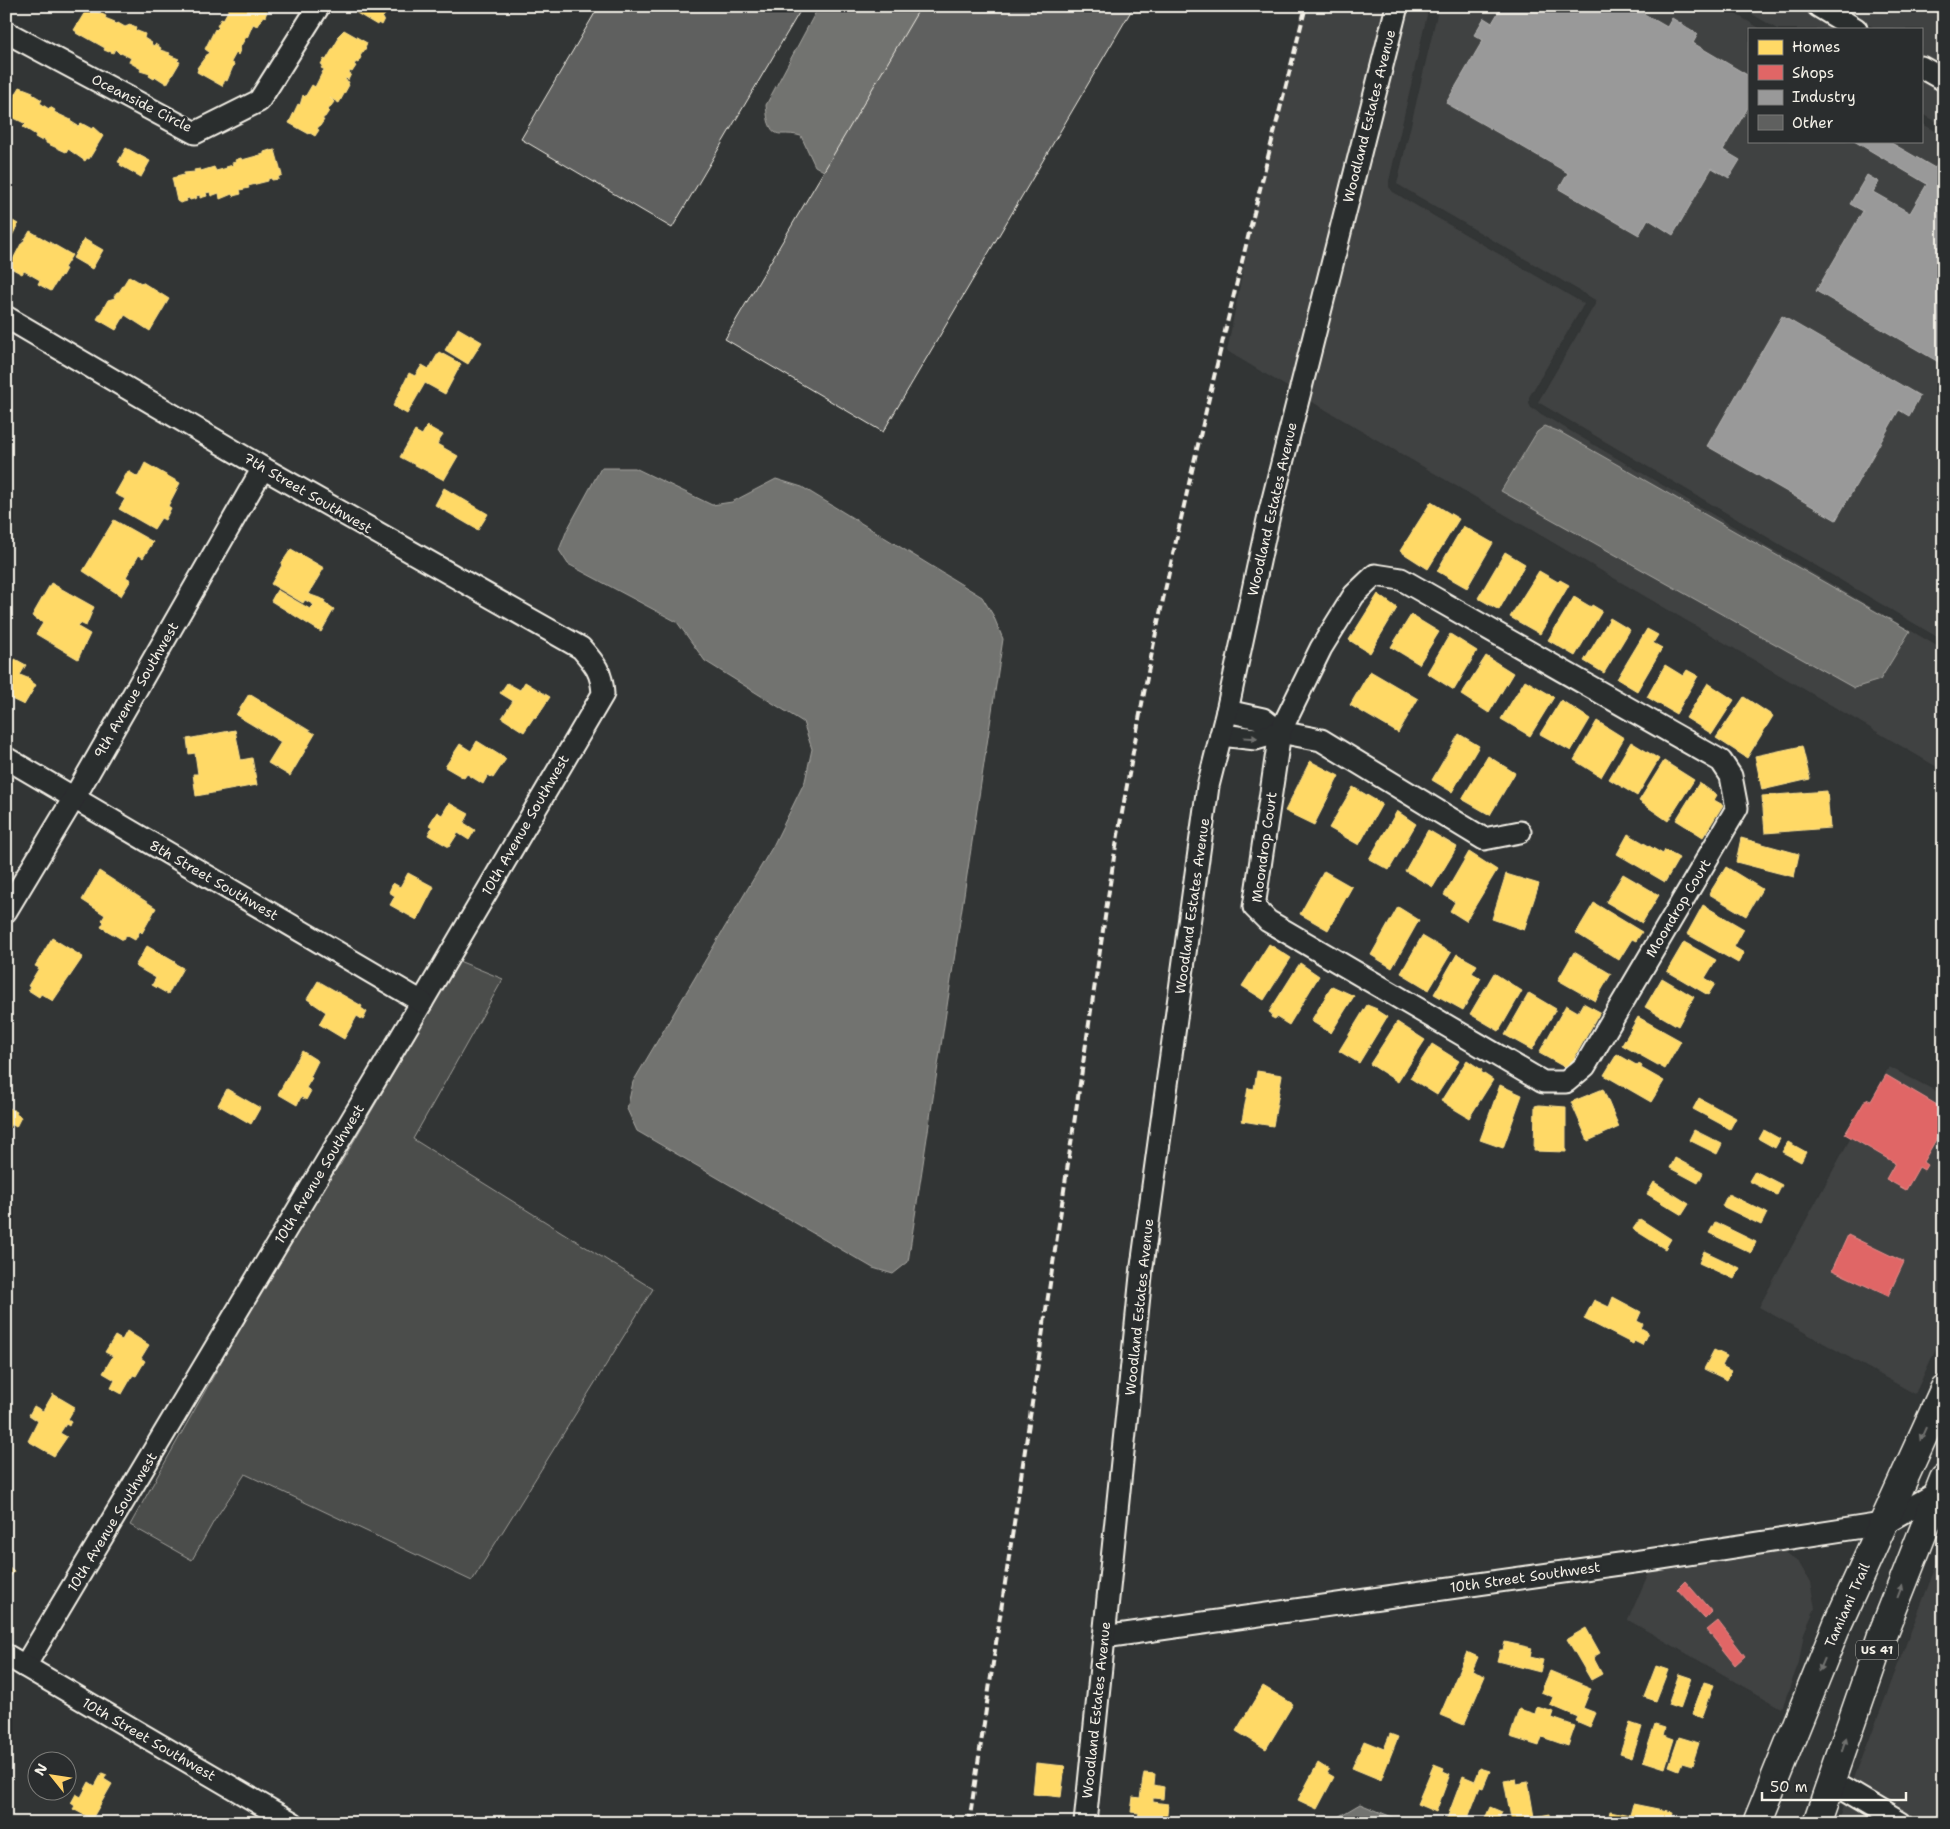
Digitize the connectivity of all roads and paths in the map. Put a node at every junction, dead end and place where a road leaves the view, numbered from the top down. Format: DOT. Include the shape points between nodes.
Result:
graph roads {
  1 [pos="319,6"];
  2 [pos="1397,6"];
  3 [pos="1818,6"];
  4 [pos="1854,28"];
  5 [pos="6,32"];
  6 [pos="1922,68"];
  7 [pos="1944,80"];
  8 [pos="6,317"];
  9 [pos="263,468"];
  10 [pos="602,678"];
  11 [pos="1227,711"];
  12 [pos="1280,732"];
  13 [pos="1221,735"];
  14 [pos="6,758"];
  15 [pos="74,798"];
  16 [pos="1520,832"];
  17 [pos="6,912"];
  18 [pos="422,1002"];
  19 [pos="1944,1390"];
  20 [pos="1942,1489"];
  21 [pos="1882,1524"];
  22 [pos="1104,1637"];
  23 [pos="6,1655"];
  24 [pos="25,1666"];
  25 [pos="1831,1781"];
  26 [pos="293,1823"];
  27 [pos="1084,1823"];
  28 [pos="1757,1823"];
  29 [pos="1817,1823"];
  30 [pos="1902,1823"];
  1 -- 5 [label="street, Oceanside Circle" via="259,101 195,133"];
  2 -- 11 [label="street, Woodland Estates Avenue" via="1269,515"];
  3 -- 4 [label="street"];
  6 -- 7 [label="street"];
  8 -- 9 [label="street, 7th Street Southwest"];
  9 -- 10 [label="street, 7th Street Southwest" via="581,648"];
  9 -- 15 [label="street, 9th Avenue Southwest"];
  10 -- 18 [label="street, 10th Avenue Southwest" via="603,694"];
  11 -- 12 [label="street" via="1263,719"];
  11 -- 13 [label="street, Woodland Estates Avenue"];
  12 -- 12 [label="street, Moondrop Court" via="1320,648 1354,595 1375,575 1401,579 1720,761 1731,776 1738,808 1585,1066 1566,1082 1543,1082 1268,921 1254,907"];
  13 -- 12 [label="street, one-way" via="1256,739"];
  12 -- 16 [label="street" via="1321,740 1484,838"];
  13 -- 22 [label="street, Woodland Estates Avenue" via="1208,786 1142,1266"];
  14 -- 15 [label="street, 8th Street Southwest"];
  15 -- 17 [label="street, 9th Avenue Southwest"];
  15 -- 18 [label="street, 8th Street Southwest"];
  18 -- 24 [label="street, 10th Avenue Southwest"];
  19 -- 21 [label="main road, Tamiami Trail, one-way"];
  20 -- 21 [label="street, 10th Street Southwest"];
  25 -- 20 [label="main road, US 41, one-way" via="1879,1645"];
  21 -- 22 [label="street, 10th Street Southwest"];
  21 -- 28 [label="main road, Tamiami Trail, one-way" via="1834,1632"];
  22 -- 27 [label="street, Woodland Estates Avenue"];
  23 -- 24 [label="street, 10th Street Southwest"];
  24 -- 26 [label="street, 10th Street Southwest"];
  25 -- 29 [label="main road, US 41"];
  25 -- 30 [label="street"];
}
